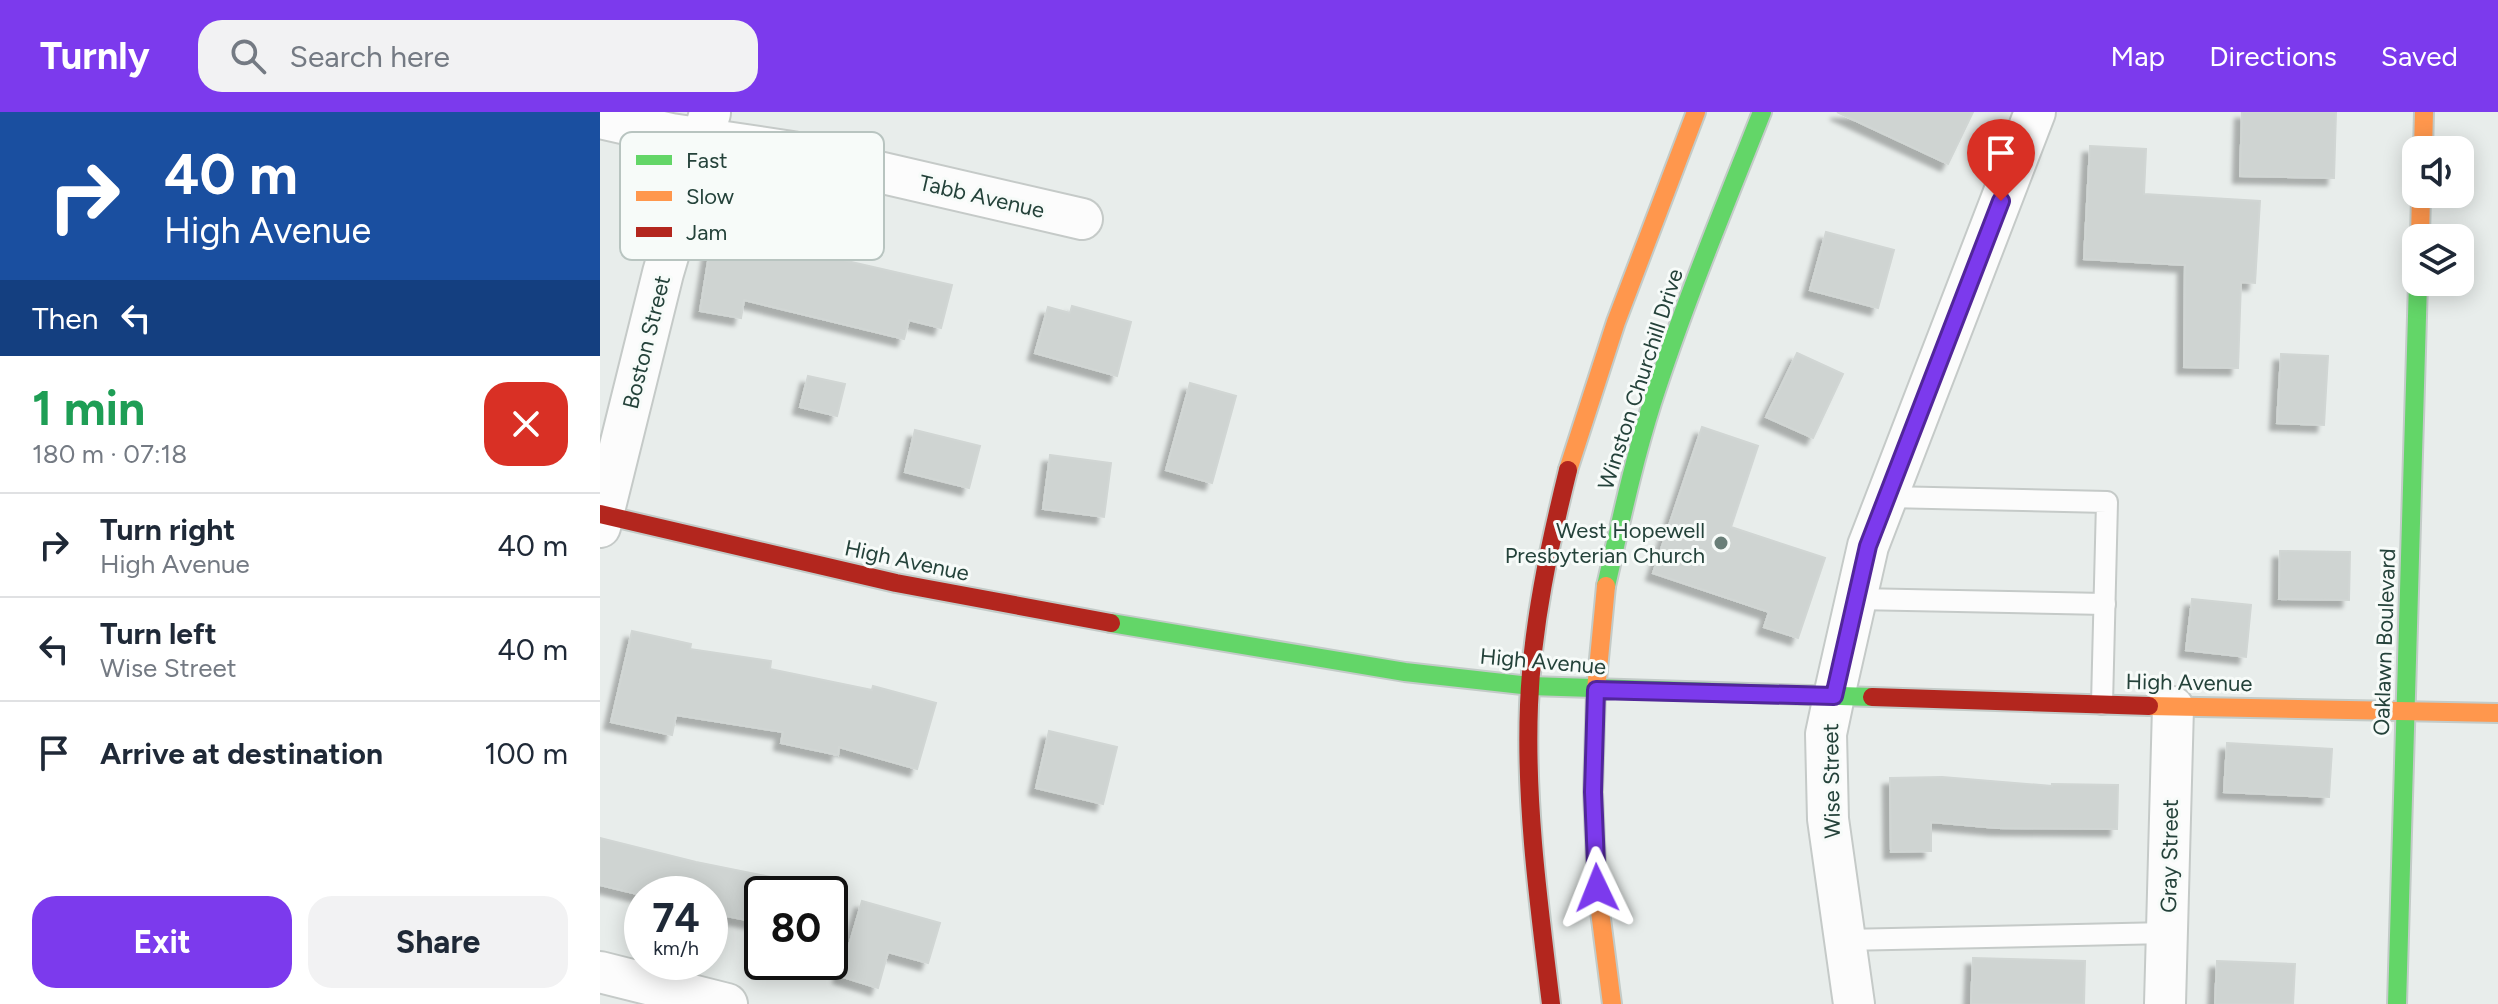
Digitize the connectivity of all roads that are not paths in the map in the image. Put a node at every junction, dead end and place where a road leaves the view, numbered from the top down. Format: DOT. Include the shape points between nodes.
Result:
graph roads {
  1 [pos="1696,112"];
  2 [pos="1762,112"];
  3 [pos="2035,112"];
  4 [pos="2424,112"];
  5 [pos="600,118"];
  6 [pos="706,125"];
  7 [pos="728,132"];
  8 [pos="2423,136"];
  9 [pos="884,173"];
  10 [pos="1082,219"];
  11 [pos="667,260"];
  12 [pos="2418,296"];
  13 [pos="1888,497"];
  14 [pos="601,518"];
  15 [pos="1856,599"];
  16 [pos="2105,604"];
  17 [pos="1530,686"];
  18 [pos="1596,690"];
  19 [pos="1834,696"];
  20 [pos="2102,704"];
  21 [pos="2173,707"];
  22 [pos="2406,710"];
  23 [pos="2498,713"];
  24 [pos="2167,933"];
  25 [pos="1844,940"];
  26 [pos="600,972"];
  27 [pos="727,1004"];
  28 [pos="1551,1004"];
  29 [pos="1612,1004"];
  30 [pos="1854,1004"];
  31 [pos="2165,1004"];
  32 [pos="2397,1004"];
  1 -- 17 [label="main road, Winston Churchill Drive" via="1562,489"];
  2 -- 18 [label="main road, Winston Churchill Drive" via="1652,404 1603,599"];
  3 -- 13 [label="street, Wise Street"];
  4 -- 8 [label="main road"];
  5 -- 6 [label="street, Tabb Avenue"];
  6 -- 7 [label="street, Tabb Avenue"];
  9 -- 10 [label="street, Tabb Avenue"];
  11 -- 14 [label="street, Boston Street"];
  12 -- 22 [label="main road, Oaklawn Boulevard"];
  13 -- 15 [label="street, Wise Street" via="1868,546"];
  13 -- 16 [label="lane" via="2107,502"];
  14 -- 17 [label="main road, High Avenue" via="1031,610 1405,672"];
  15 -- 16 [label="lane"];
  15 -- 19 [label="street, Wise Street"];
  16 -- 20 [label="lane"];
  17 -- 18 [label="main road, High Avenue"];
  17 -- 28 [label="main road, Winston Churchill Drive" via="1531,785"];
  18 -- 19 [label="main road, High Avenue"];
  18 -- 29 [label="main road, Winston Churchill Drive" via="1597,888"];
  19 -- 20 [label="main road, High Avenue"];
  19 -- 25 [label="street, Wise Street" via="1826,734 1828,819"];
  20 -- 21 [label="main road, High Avenue"];
  21 -- 22 [label="main road, High Avenue"];
  21 -- 24 [label="street, Gray Street"];
  22 -- 23 [label="main road, High Avenue"];
  22 -- 32 [label="main road, Oaklawn Boulevard"];
  24 -- 25 [label="lane"];
  24 -- 31 [label="street, Gray Street"];
  25 -- 30 [label="street, Wise Street"];
  26 -- 27 [label="street"];
}
